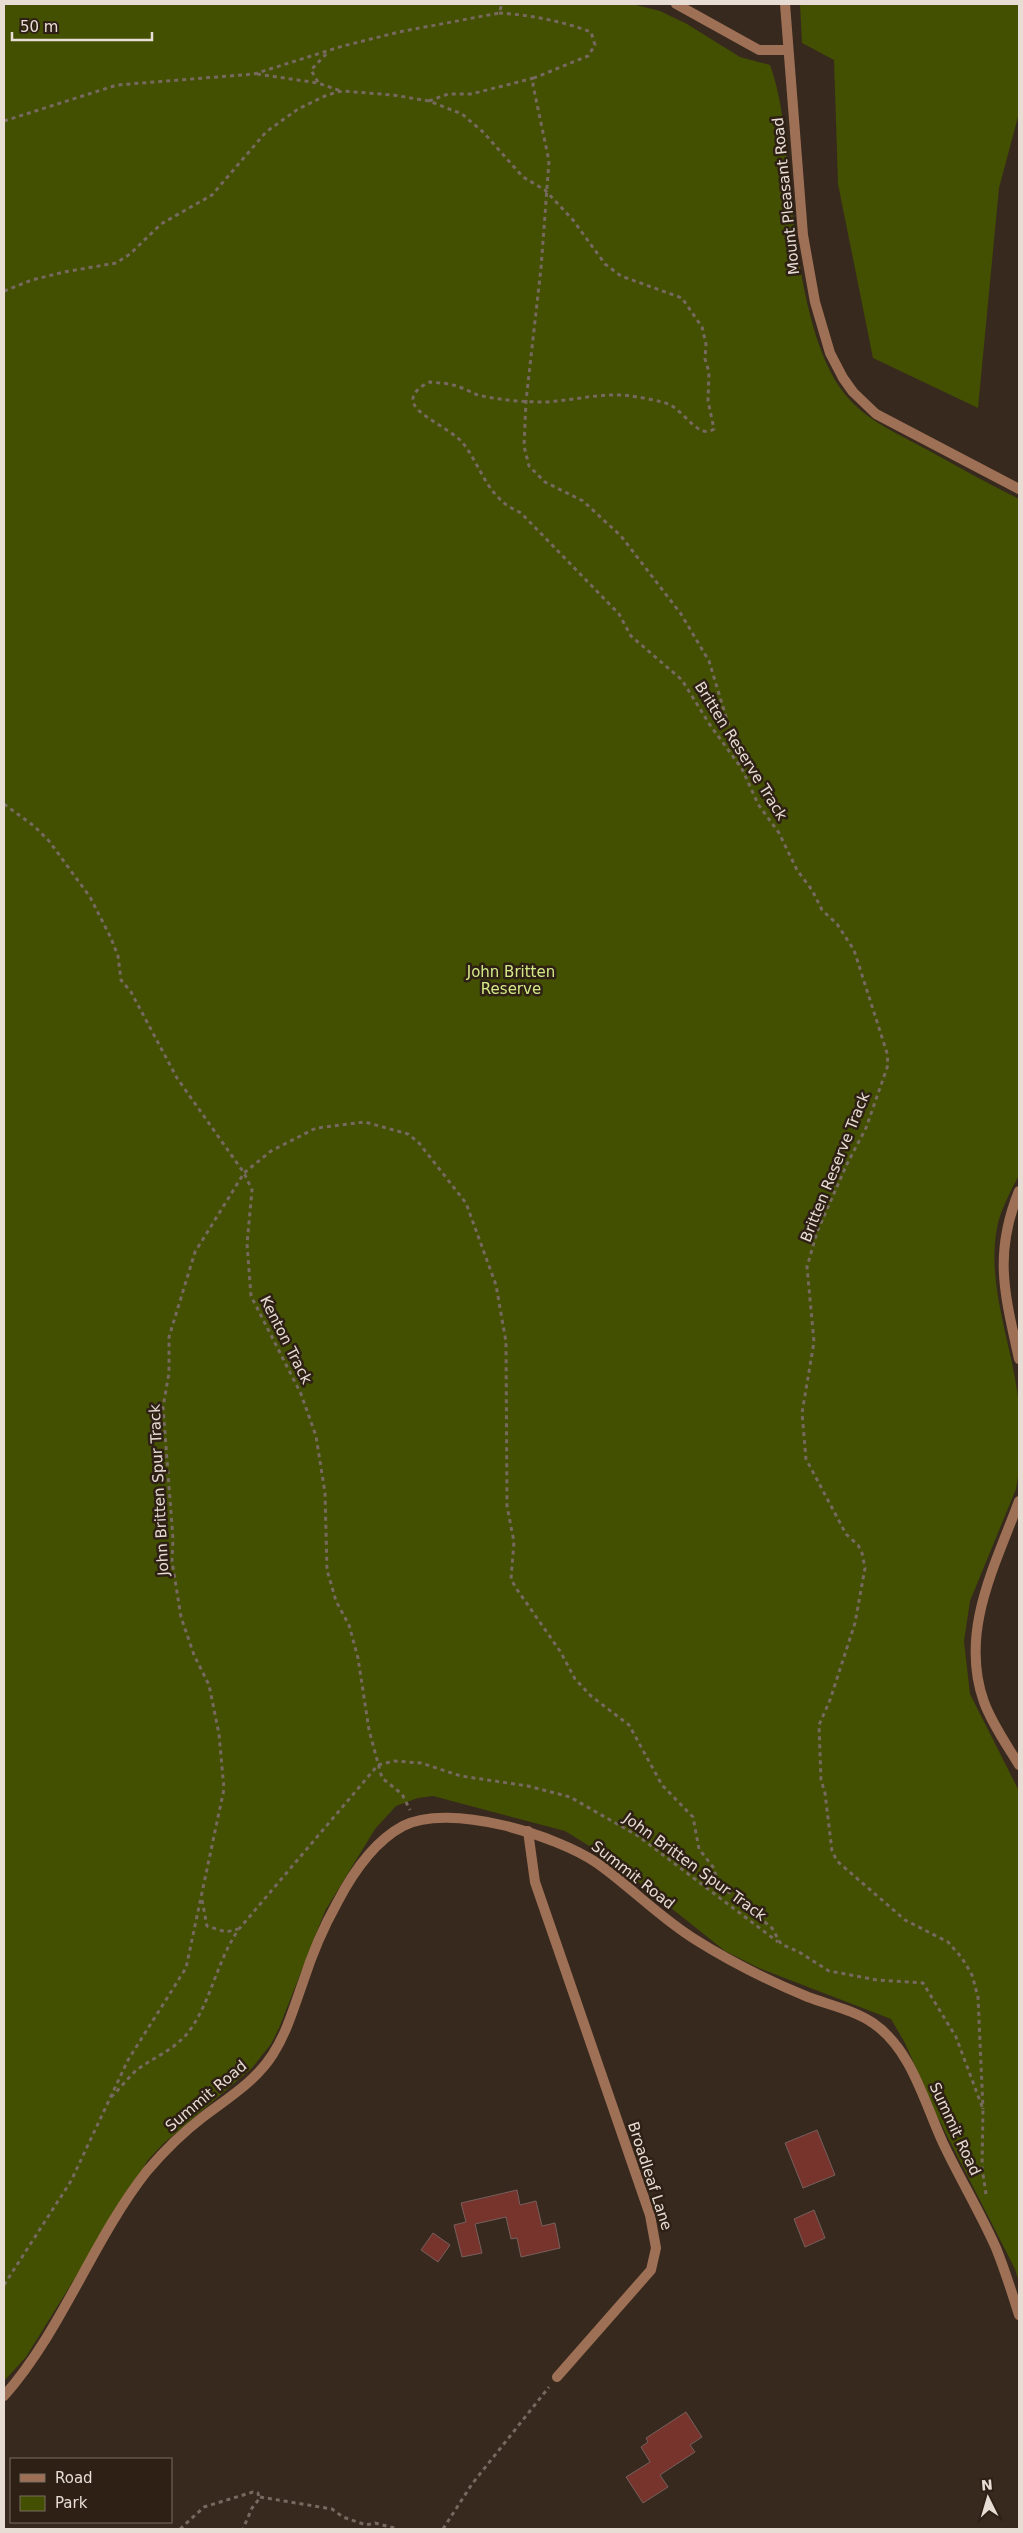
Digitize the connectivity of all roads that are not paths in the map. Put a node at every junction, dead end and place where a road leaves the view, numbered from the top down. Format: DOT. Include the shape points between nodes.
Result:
graph roads {
  1 [pos="676,4"];
  2 [pos="785,4"];
  3 [pos="787,50"];
  4 [pos="1019,489"];
  5 [pos="1019,1191"];
  6 [pos="1019,1359"];
  7 [pos="1019,1501"];
  8 [pos="1019,1765"];
  9 [pos="528,1831"];
  10 [pos="1019,2315"];
  11 [pos="557,2377"];
  12 [pos="4,2396"];
  1 -- 3 [label="street" via="758,50"];
  2 -- 3 [label="street, Mount Pleasant Road"];
  3 -- 4 [label="street, Mount Pleasant Road" via="804,243 815,302 830,353 843,378 876,414"];
  5 -- 6 [label="street" via="1005,1232 1002,1260 1004,1287"];
  7 -- 8 [label="street" via="983,1598 975,1643 985,1703"];
  9 -- 10 [label="street, Summit Road" via="573,1848 661,1916 714,1951 807,1996 860,2016 889,2036 906,2061 991,2237"];
  9 -- 11 [label="street, Broadleaf Lane" via="535,1882 650,2216 656,2248 651,2270"];
  9 -- 12 [label="street, Summit Road" via="444,1818 406,1824 383,1840 363,1862 337,1902 313,1952 286,2030 273,2055 247,2083 174,2141 144,2176 28,2367"];
}
